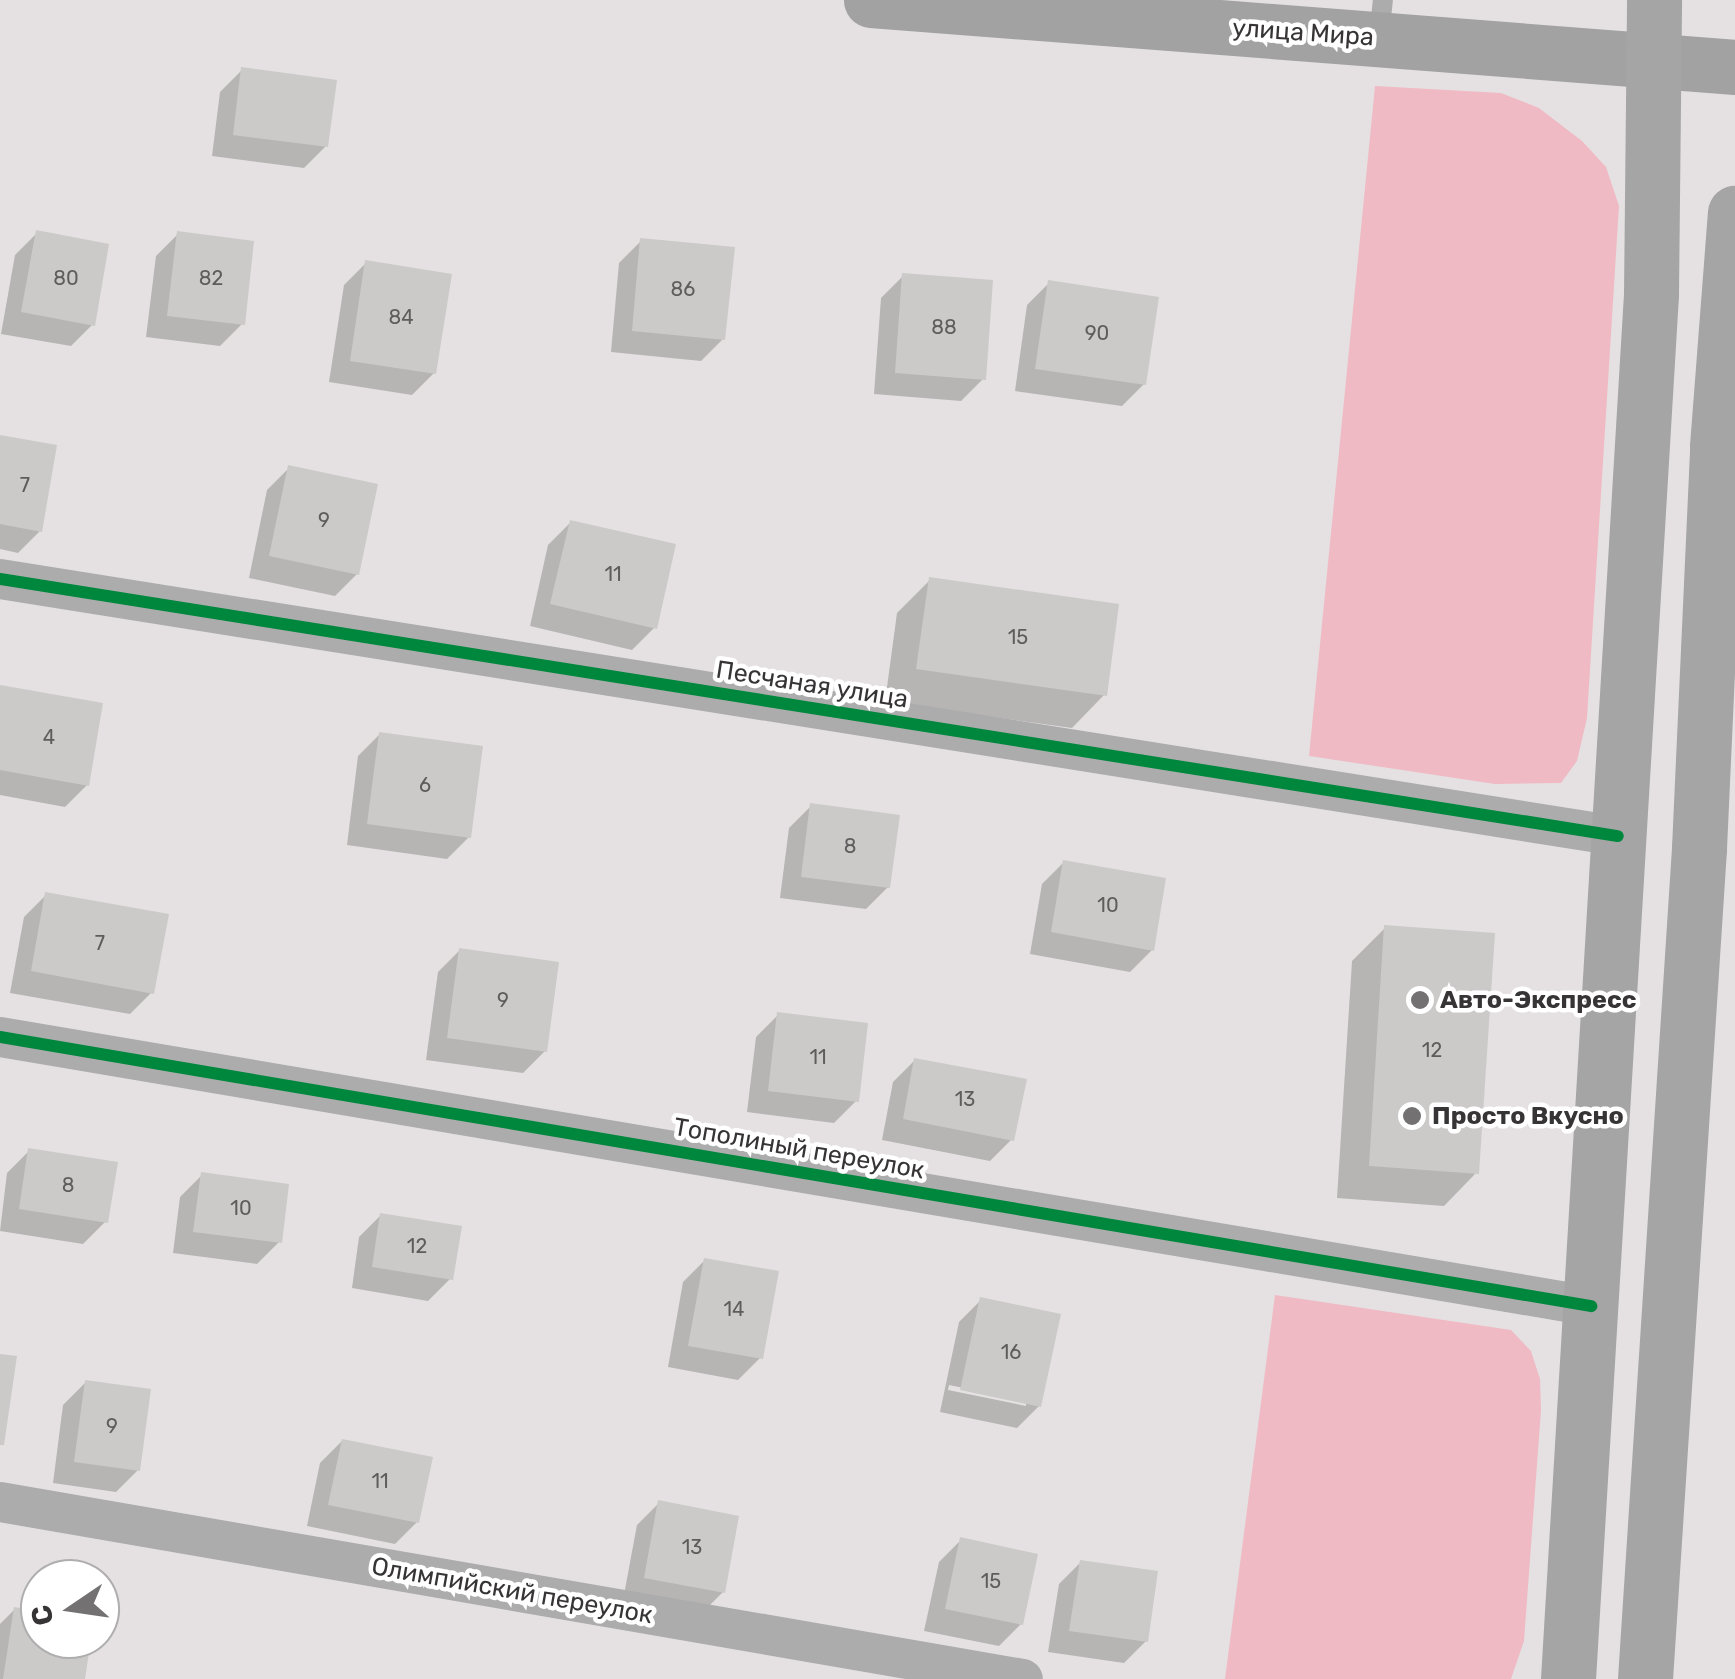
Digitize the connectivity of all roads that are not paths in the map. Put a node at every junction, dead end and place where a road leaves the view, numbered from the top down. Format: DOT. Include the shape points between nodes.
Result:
graph roads {
  1 [pos="871,0"];
  2 [pos="1654,0"];
  3 [pos="1381,19"];
  4 [pos="1652,60"];
  5 [pos="1735,68"];
  6 [pos="1735,213"];
  7 [pos="1726,440"];
  8 [pos="0,580"];
  9 [pos="1618,836"];
  10 [pos="0,1037"];
  11 [pos="1591,1306"];
  12 [pos="0,1502"];
  13 [pos="1023,1679"];
  14 [pos="1568,1679"];
  15 [pos="1645,1679"];
  1 -- 3 [label="main road, улица Мира"];
  2 -- 4 [label="main road"];
  3 -- 4 [label="main road, улица Мира"];
  4 -- 5 [label="main road, улица Мира"];
  4 -- 9 [label="main road" via="1651,294"];
  6 -- 7 [label="main road"];
  7 -- 15 [label="main road"];
  8 -- 9 [label="street, Песчаная улица"];
  9 -- 11 [label="main road"];
  10 -- 11 [label="street, Тополиный переулок"];
  11 -- 14 [label="main road"];
  12 -- 13 [label="street, Олимпийский переулок"];
}
